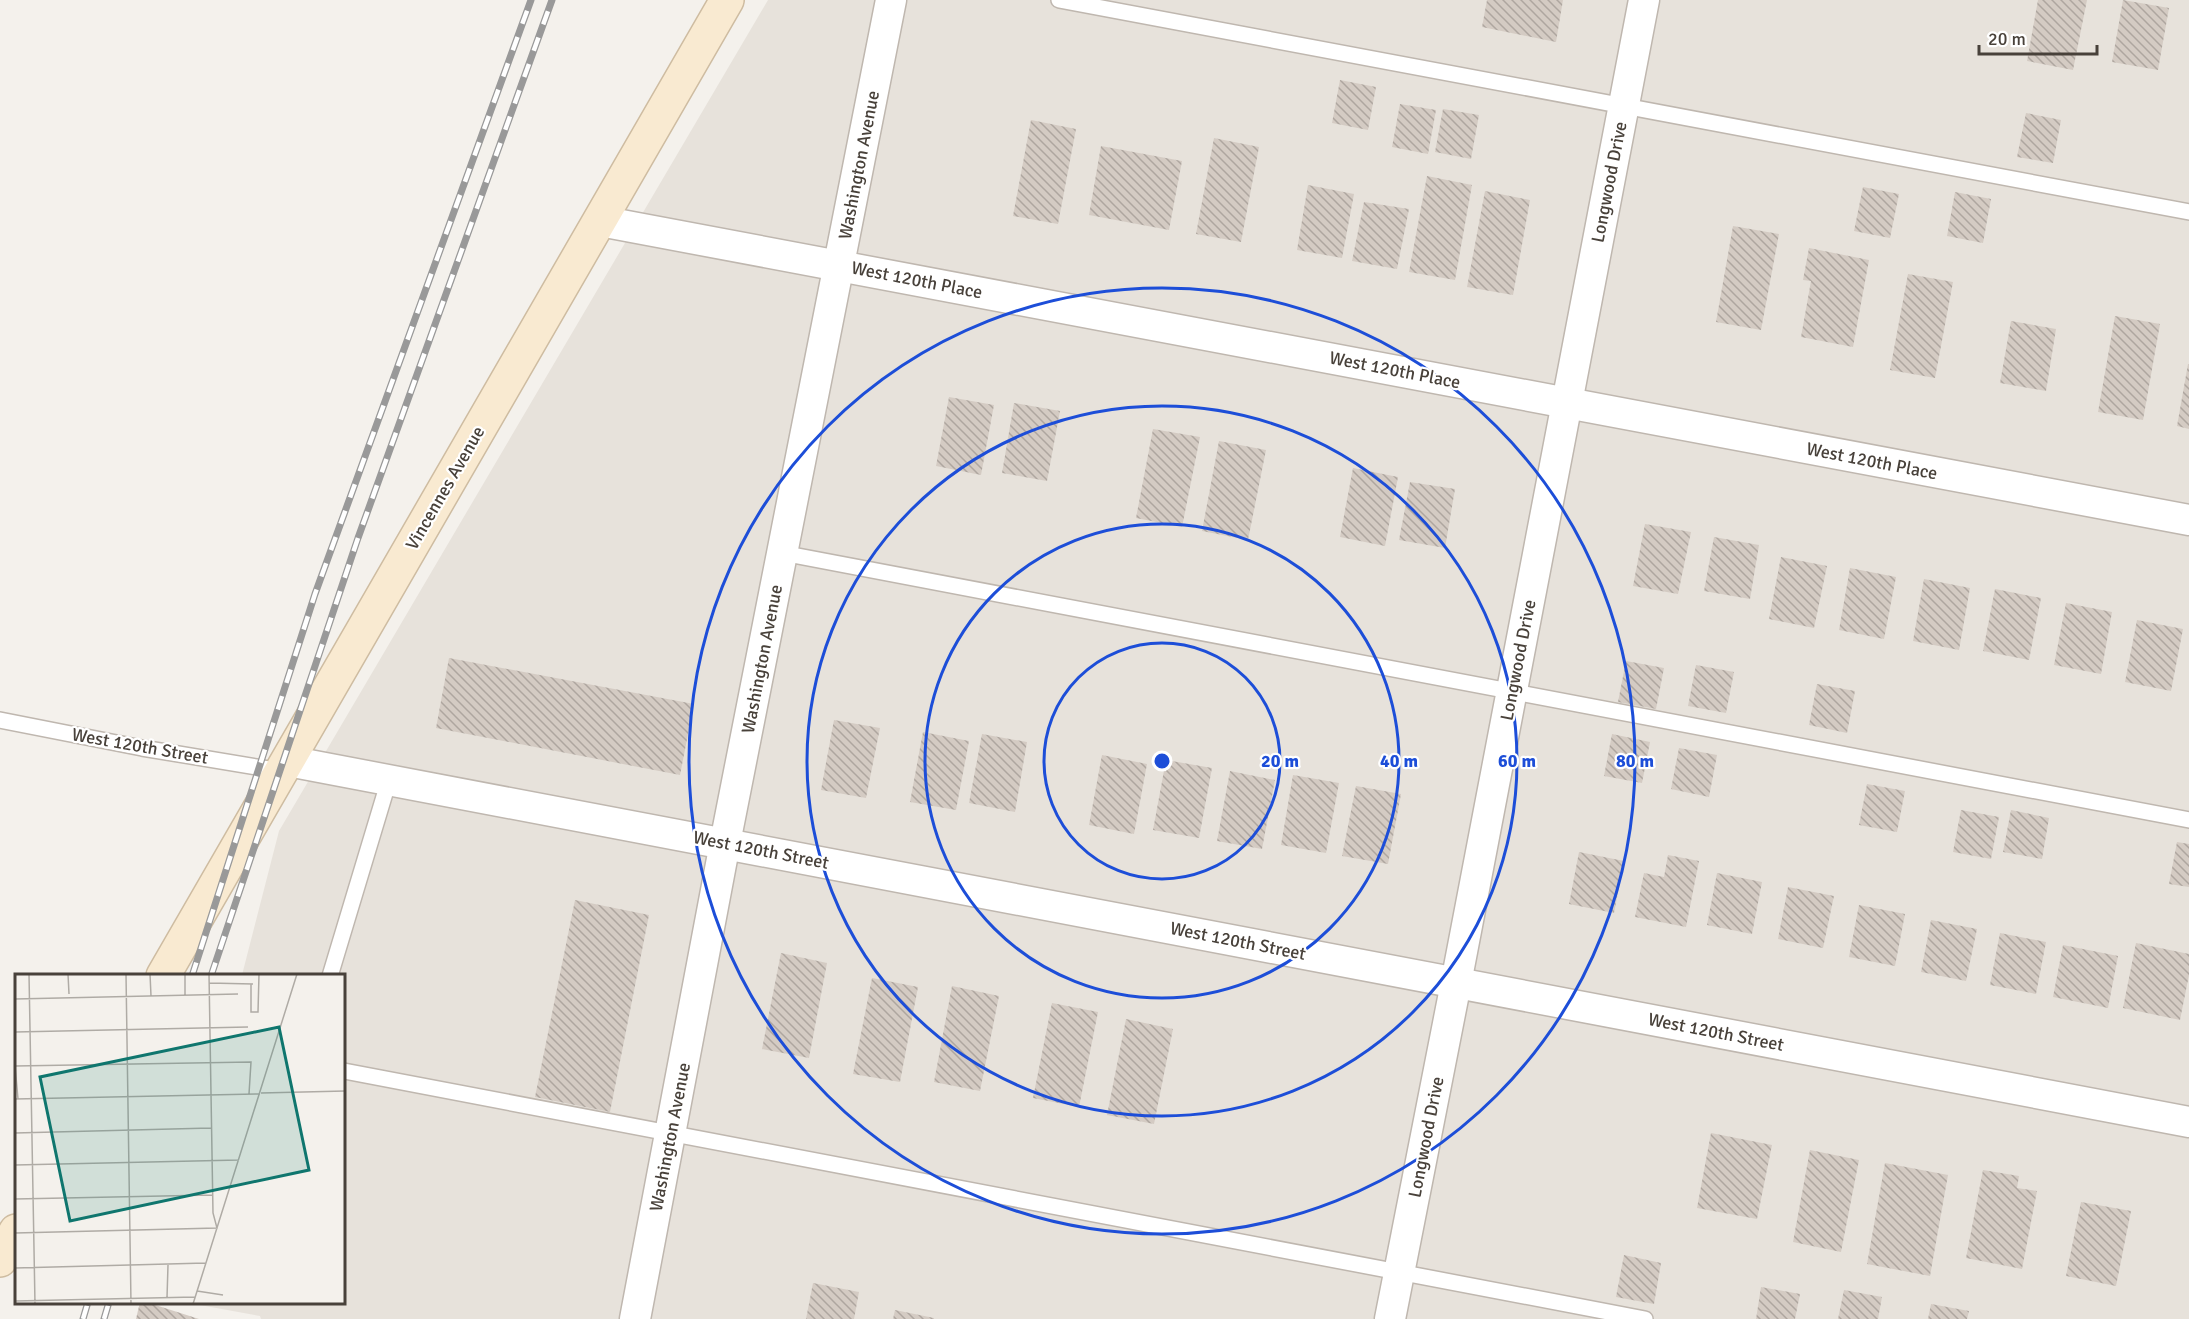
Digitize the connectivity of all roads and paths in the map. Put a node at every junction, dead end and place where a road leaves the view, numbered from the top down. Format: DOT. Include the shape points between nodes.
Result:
graph roads {
  1 [pos="727,0"];
  2 [pos="891,0"];
  3 [pos="1059,0"];
  4 [pos="1644,0"];
  5 [pos="1624,106"];
  6 [pos="2189,212"];
  7 [pos="600,221"];
  8 [pos="840,266"];
  9 [pos="1567,403"];
  10 [pos="2189,520"];
  11 [pos="782,553"];
  12 [pos="1512,692"];
  13 [pos="0,720"];
  14 [pos="284,766"];
  15 [pos="389,780"];
  16 [pos="2189,820"];
  17 [pos="725,843"];
  18 [pos="164,974"];
  19 [pos="330,974"];
  20 [pos="1456,983"];
  21 [pos="345,1071"];
  22 [pos="2189,1122"];
  23 [pos="671,1133"];
  24 [pos="15,1233"];
  25 [pos="0,1260"];
  26 [pos="1399,1272"];
  27 [pos="635,1319"];
  28 [pos="1390,1319"];
  29 [pos="1645,1319"];
  1 -- 7 [label="main road, Vincennes Avenue"];
  2 -- 8 [label="street, Washington Avenue"];
  3 -- 5 [label="lane"];
  4 -- 5 [label="street, Longwood Drive"];
  5 -- 6 [label="lane"];
  5 -- 9 [label="street, Longwood Drive"];
  7 -- 8 [label="street, West 120th Place"];
  7 -- 14 [label="main road, Vincennes Avenue"];
  8 -- 9 [label="street, West 120th Place"];
  8 -- 11 [label="street, Washington Avenue"];
  9 -- 10 [label="street, West 120th Place"];
  9 -- 12 [label="street, Longwood Drive"];
  11 -- 12 [label="lane"];
  11 -- 17 [label="street, Washington Avenue"];
  12 -- 16 [label="lane"];
  12 -- 20 [label="street, Longwood Drive"];
  13 -- 14 [label="lane, West 120th Street" via="142,748"];
  14 -- 15 [label="street, West 120th Street"];
  14 -- 18 [label="main road, Vincennes Avenue"];
  15 -- 17 [label="street, West 120th Street"];
  15 -- 19 [label="lane"];
  17 -- 20 [label="street, West 120th Street"];
  17 -- 23 [label="street, Washington Avenue"];
  20 -- 22 [label="street, West 120th Street"];
  20 -- 26 [label="street, Longwood Drive"];
  21 -- 23 [label="lane"];
  23 -- 26 [label="lane"];
  23 -- 27 [label="street, Washington Avenue"];
  24 -- 25 [label="main road"];
  26 -- 28 [label="street, Longwood Drive"];
  26 -- 29 [label="lane"];
}
